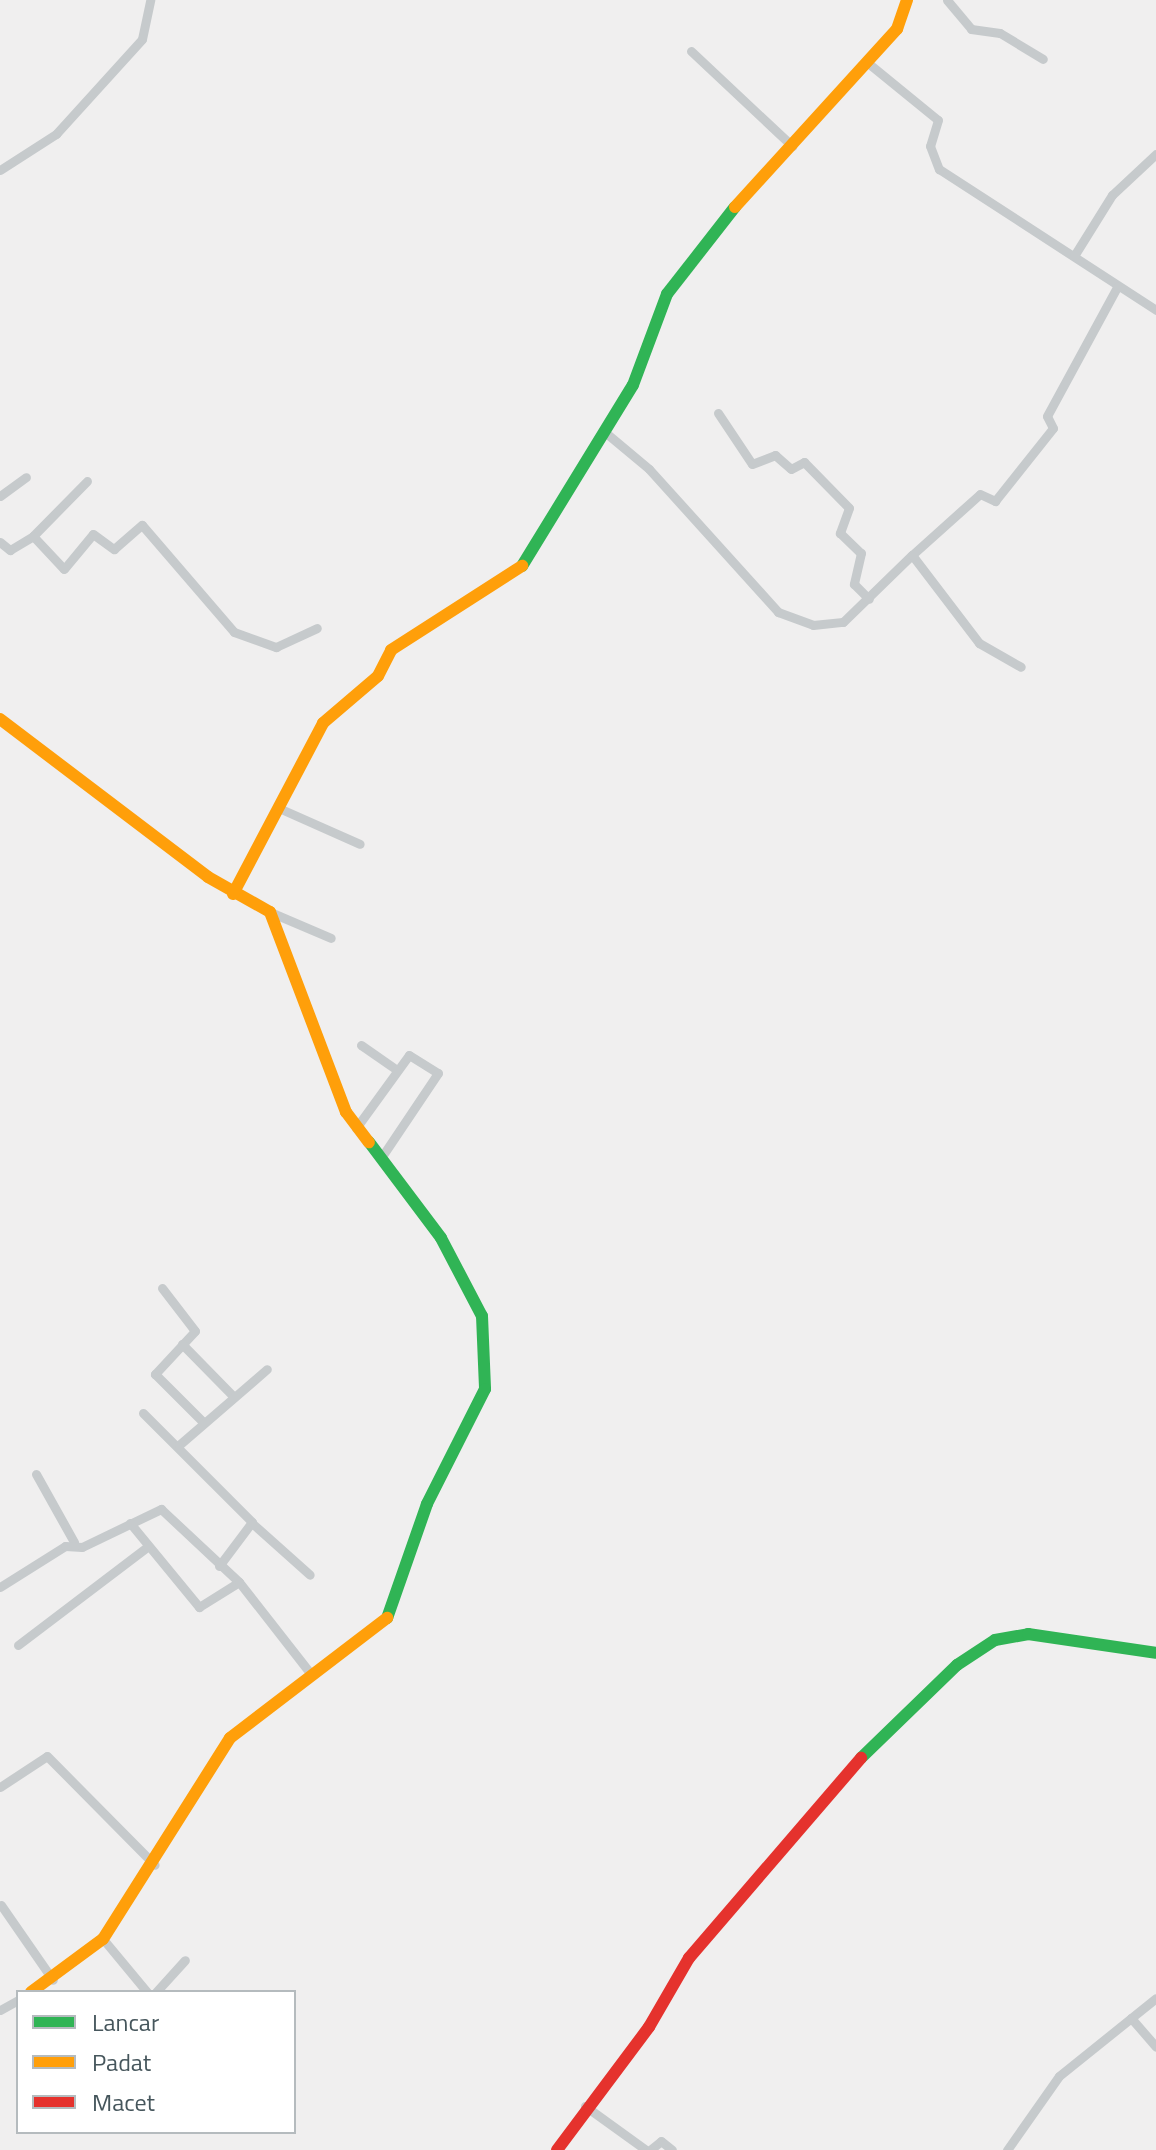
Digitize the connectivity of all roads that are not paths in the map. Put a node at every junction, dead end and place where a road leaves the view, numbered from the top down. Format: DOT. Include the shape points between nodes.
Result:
graph roads {
  1 [pos="150,0"];
  2 [pos="947,0"];
  3 [pos="909,1"];
  4 [pos="691,51"];
  5 [pos="1043,59"];
  6 [pos="868,63"];
  7 [pos="792,146"];
  8 [pos="1156,154"];
  9 [pos="0,170"];
  10 [pos="1074,256"];
  11 [pos="1117,287"];
  12 [pos="1156,310"];
  13 [pos="718,413"];
  14 [pos="606,433"];
  15 [pos="26,477"];
  16 [pos="87,481"];
  17 [pos="0,496"];
  18 [pos="33,536"];
  19 [pos="0,542"];
  20 [pos="912,555"];
  21 [pos="869,599"];
  22 [pos="317,628"];
  23 [pos="1021,667"];
  24 [pos="0,719"];
  25 [pos="281,809"];
  26 [pos="360,844"];
  27 [pos="233,894"];
  28 [pos="270,912"];
  29 [pos="331,938"];
  30 [pos="361,1045"];
  31 [pos="397,1070"];
  32 [pos="356,1128"];
  33 [pos="383,1155"];
  34 [pos="162,1288"];
  35 [pos="182,1344"];
  36 [pos="267,1369"];
  37 [pos="234,1397"];
  38 [pos="143,1413"];
  39 [pos="204,1423"];
  40 [pos="179,1445"];
  41 [pos="36,1474"];
  42 [pos="130,1523"];
  43 [pos="253,1524"];
  44 [pos="74,1542"];
  45 [pos="146,1548"];
  46 [pos="219,1566"];
  47 [pos="310,1575"];
  48 [pos="239,1582"];
  49 [pos="0,1587"];
  50 [pos="18,1645"];
  51 [pos="1156,1653"];
  52 [pos="310,1673"];
  53 [pos="0,1787"];
  54 [pos="155,1865"];
  55 [pos="1,1905"];
  56 [pos="103,1939"];
  57 [pos="185,1960"];
  58 [pos="53,1980"];
  59 [pos="35,1990"];
  60 [pos="145,1990"];
  61 [pos="158,1990"];
  62 [pos="1156,1998"];
  63 [pos="1131,2018"];
  64 [pos="1156,2047"];
  65 [pos="585,2106"];
  66 [pos="557,2150"];
  67 [pos="648,2150"];
  68 [pos="672,2150"];
  69 [pos="1007,2150"];
  1 -- 9 [label="street" via="142,39 56,134"];
  2 -- 5 [label="street" via="971,29 1000,33"];
  3 -- 6 [label="street" via="897,29"];
  4 -- 7 [label="street"];
  6 -- 7 [label="street"];
  6 -- 10 [label="street" via="938,120 930,146 939,169"];
  7 -- 14 [label="street" via="667,294"];
  8 -- 10 [label="street" via="1112,195"];
  10 -- 11 [label="street"];
  11 -- 12 [label="street"];
  11 -- 20 [label="street" via="1052,405 1047,418 1053,428 995,501 980,494"];
  13 -- 21 [label="street" via="752,464 775,455 791,469 804,462 849,508 840,533 861,553 854,584"];
  14 -- 21 [label="street" via="649,469 778,612 833,626"];
  14 -- 25 [label="street" via="522,568 420,628 323,723"];
  15 -- 17 [label="street"];
  16 -- 18 [label="street"];
  18 -- 19 [label="street" via="10,550"];
  18 -- 22 [label="street" via="64,569 93,534 114,549 142,525 234,632 276,647"];
  20 -- 21 [label="street"];
  20 -- 23 [label="street" via="979,643"];
  24 -- 27 [label="street"];
  25 -- 26 [label="street"];
  25 -- 27 [label="street"];
  27 -- 28 [label="street"];
  28 -- 29 [label="street"];
  28 -- 32 [label="street"];
  30 -- 31 [label="street"];
  31 -- 32 [label="street"];
  31 -- 33 [label="street" via="415,1055 438,1079"];
  32 -- 33 [label="street"];
  33 -- 52 [label="street" via="441,1238 482,1316 485,1395 427,1504 386,1621"];
  34 -- 35 [label="street" via="194,1328"];
  35 -- 37 [label="street"];
  35 -- 39 [label="street" via="155,1374"];
  36 -- 37 [label="street"];
  37 -- 39 [label="street"];
  38 -- 40 [label="street"];
  39 -- 40 [label="street"];
  40 -- 43 [label="street"];
  41 -- 44 [label="street"];
  42 -- 44 [label="street" via="82,1547"];
  42 -- 45 [label="street"];
  42 -- 46 [label="street" via="161,1509"];
  43 -- 46 [label="street"];
  43 -- 47 [label="street"];
  44 -- 49 [label="street"];
  45 -- 48 [label="street" via="199,1607"];
  45 -- 50 [label="street"];
  46 -- 48 [label="street"];
  48 -- 52 [label="street"];
  51 -- 65 [label="street" via="1138,1645 1028,1634 995,1640 957,1665 822,1795 784,1852 693,1952 649,2027"];
  52 -- 54 [label="street" via="230,1738"];
  53 -- 54 [label="street" via="47,1756"];
  54 -- 56 [label="street"];
  55 -- 58 [label="street"];
  56 -- 58 [label="street"];
  56 -- 60 [label="street"];
  57 -- 61 [label="street"];
  58 -- 59 [label="street"];
  62 -- 63 [label="street"];
  63 -- 64 [label="street"];
  63 -- 69 [label="street" via="1059,2076"];
  65 -- 66 [label="street"];
  65 -- 67 [label="street"];
  67 -- 68 [label="street" via="661,2141"];
}
